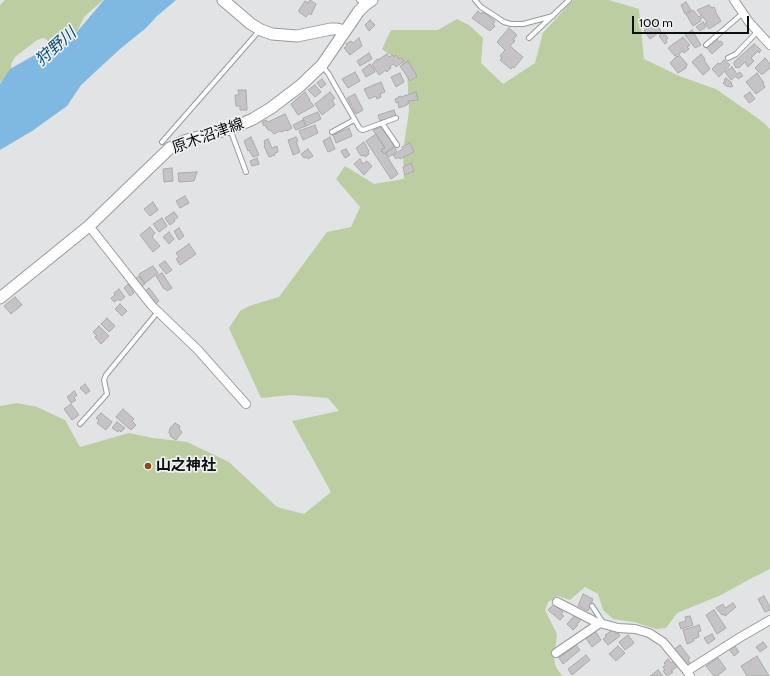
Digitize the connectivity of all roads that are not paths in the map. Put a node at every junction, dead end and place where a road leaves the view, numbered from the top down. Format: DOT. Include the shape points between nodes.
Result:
graph roads {
  1 [pos="223,0"];
  2 [pos="475,0"];
  3 [pos="569,0"];
  4 [pos="734,0"];
  5 [pos="365,2"];
  6 [pos="743,13"];
  7 [pos="553,16"];
  8 [pos="259,29"];
  9 [pos="345,31"];
  10 [pos="758,31"];
  11 [pos="529,38"];
  12 [pos="706,44"];
  13 [pos="770,45"];
  14 [pos="728,58"];
  15 [pos="322,65"];
  16 [pos="396,118"];
  17 [pos="354,120"];
  18 [pos="382,123"];
  19 [pos="230,129"];
  20 [pos="332,132"];
  21 [pos="162,142"];
  22 [pos="397,145"];
  23 [pos="246,172"];
  24 [pos="89,226"];
  25 [pos="0,298"];
  26 [pos="156,310"];
  27 [pos="246,404"];
  28 [pos="80,424"];
  29 [pos="557,602"];
  30 [pos="592,606"];
  31 [pos="770,620"];
  32 [pos="602,624"];
  33 [pos="556,653"];
  34 [pos="688,674"];
  1 -- 8 [label="main road"];
  2 -- 7 [label="lane" via="481,7 511,24 523,24"];
  3 -- 7 [label="lane"];
  4 -- 6 [label="street"];
  5 -- 9 [label="main road, 原木沼津線"];
  6 -- 10 [label="street"];
  6 -- 12 [label="lane"];
  7 -- 11 [label="lane"];
  8 -- 9 [label="main road" via="272,34 297,36 331,29"];
  8 -- 21 [label="lane"];
  9 -- 15 [label="main road, 原木沼津線"];
  10 -- 13 [label="street"];
  10 -- 14 [label="lane" via="736,54"];
  15 -- 17 [label="lane"];
  15 -- 19 [label="main road, 原木沼津線" via="271,108"];
  16 -- 18 [label="lane"];
  17 -- 18 [label="lane" via="363,130"];
  17 -- 20 [label="lane"];
  18 -- 22 [label="lane"];
  19 -- 23 [label="lane"];
  19 -- 24 [label="main road, 原木沼津線" via="187,140 170,148"];
  24 -- 25 [label="main road, 原木沼津線"];
  24 -- 26 [label="street"];
  26 -- 27 [label="street" via="198,350"];
  26 -- 28 [label="lane" via="156,314 106,375 104,380 107,394"];
  29 -- 32 [label="street"];
  30 -- 32 [label="lane"];
  31 -- 34 [label="street" via="739,638"];
  32 -- 33 [label="street"];
  32 -- 34 [label="street" via="649,633 663,642"];
}
